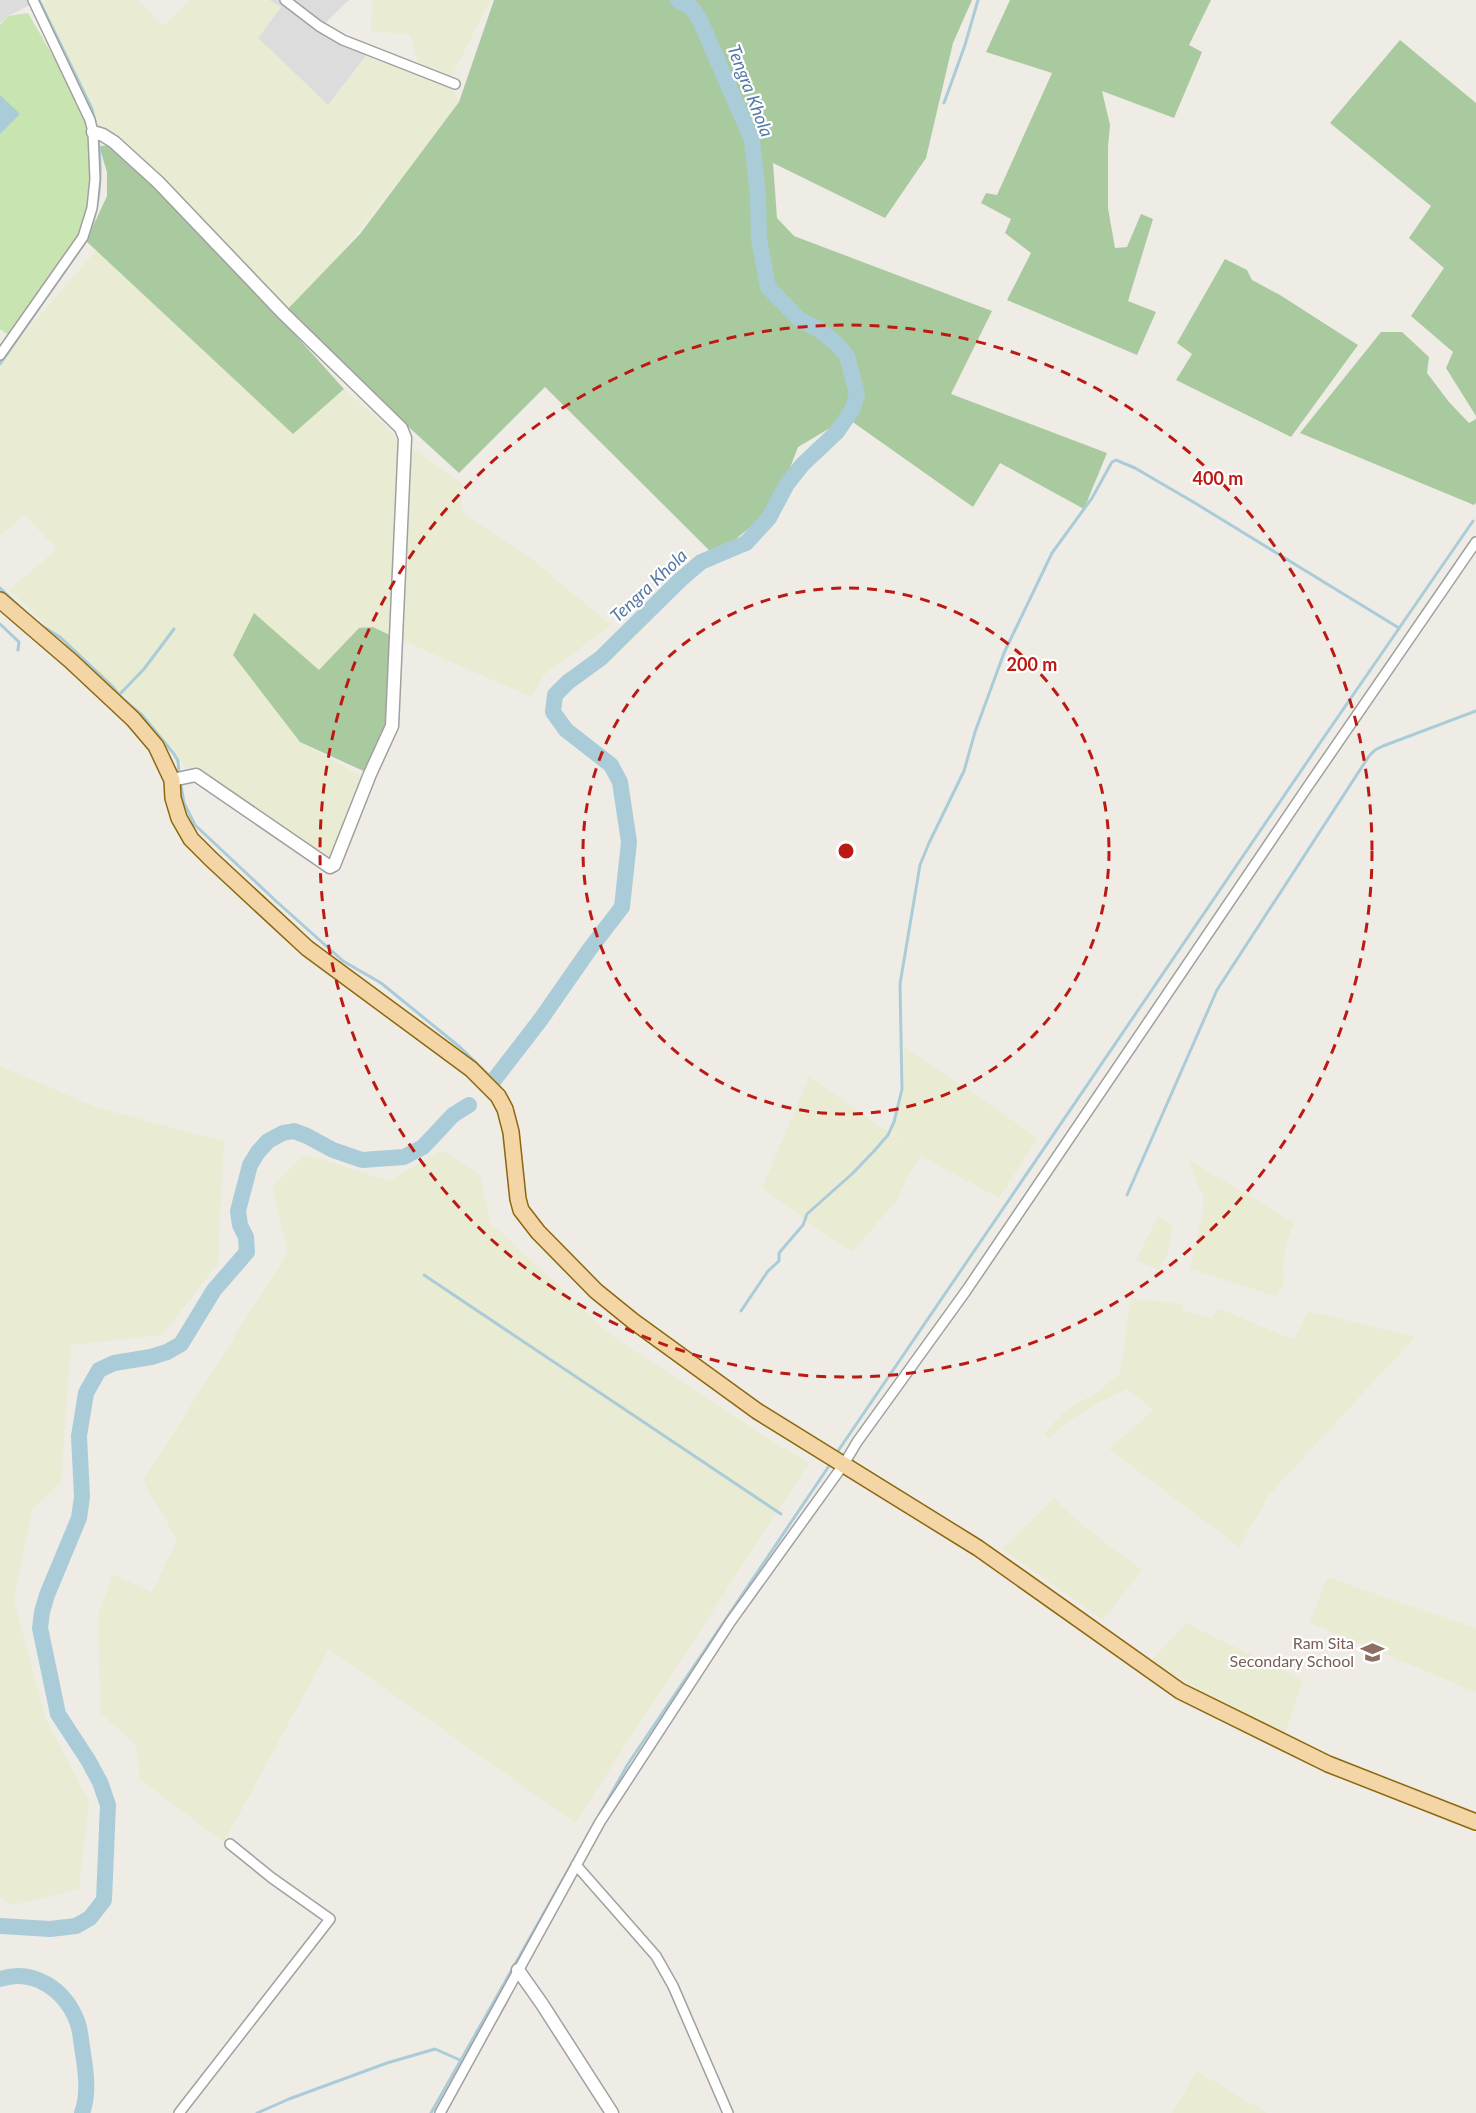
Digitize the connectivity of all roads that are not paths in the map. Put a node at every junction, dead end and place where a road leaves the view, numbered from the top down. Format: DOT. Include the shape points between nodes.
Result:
graph roads {
  1 [pos="33,0"];
  2 [pos="285,0"];
  3 [pos="455,84"];
  4 [pos="93,132"];
  5 [pos="0,355"];
  6 [pos="1476,542"];
  7 [pos="0,600"];
  8 [pos="172,780"];
  9 [pos="844,1464"];
  10 [pos="1476,1822"];
  11 [pos="230,1844"];
  12 [pos="576,1865"];
  13 [pos="518,1970"];
  14 [pos="179,2113"];
  15 [pos="440,2113"];
  16 [pos="612,2113"];
  17 [pos="728,2113"];
  1 -- 4 [label="street"];
  2 -- 3 [label="street" via="343,40"];
  4 -- 5 [label="street" via="95,179 83,237"];
  4 -- 8 [label="street" via="114,141 158,182 284,314 401,428 405,438 392,726 334,865 330,867 196,775"];
  6 -- 9 [label="street" via="966,1292"];
  7 -- 8 [label="main road" via="133,719 156,746"];
  8 -- 9 [label="main road" via="179,818 212,860 306,948 471,1069 498,1096 511,1132 521,1210 546,1241 633,1321 757,1411"];
  9 -- 10 [label="main road" via="978,1548 1180,1691 1328,1764"];
  9 -- 12 [label="street" via="731,1621"];
  11 -- 14 [label="street" via="330,1919"];
  12 -- 13 [label="street"];
  12 -- 17 [label="street" via="656,1956"];
  13 -- 15 [label="street"];
  13 -- 16 [label="street"];
}
